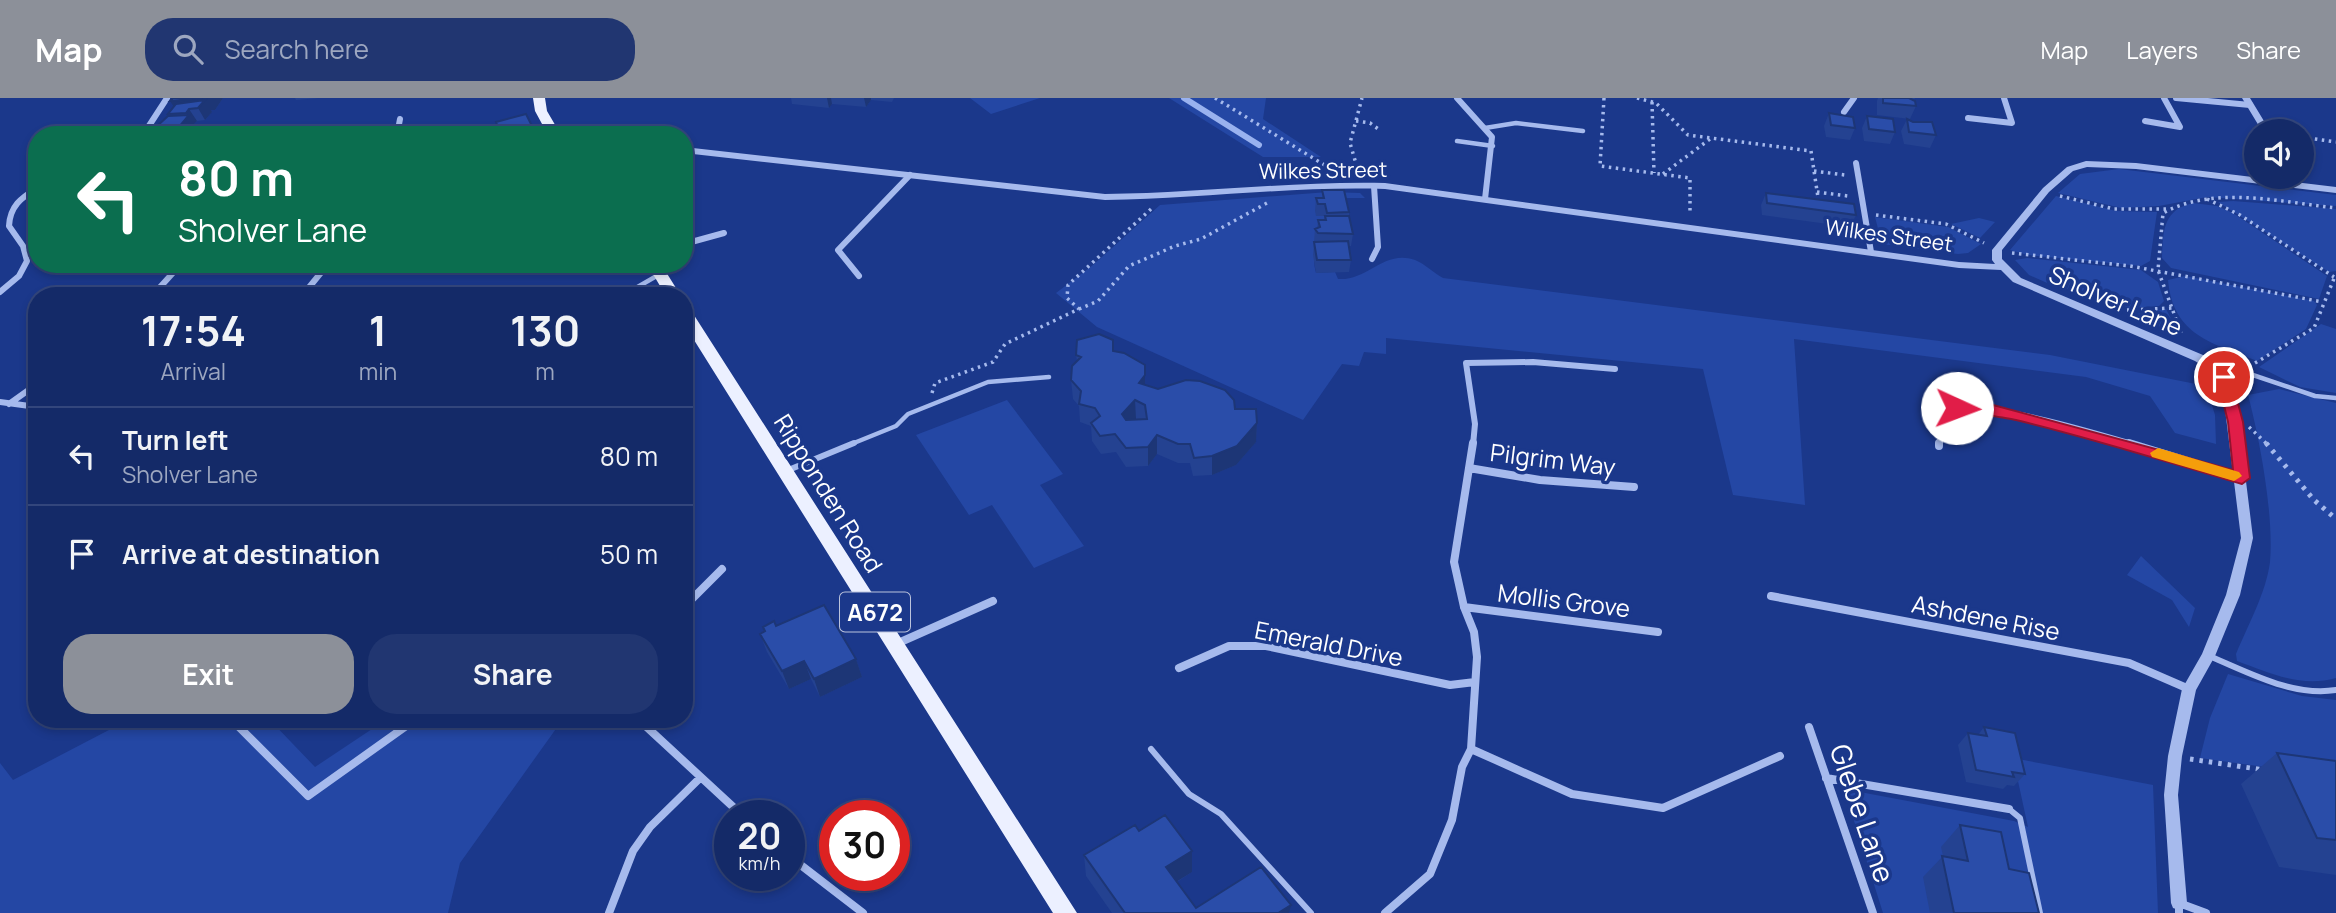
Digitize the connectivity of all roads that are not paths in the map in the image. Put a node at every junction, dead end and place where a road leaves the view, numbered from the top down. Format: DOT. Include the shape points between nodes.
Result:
graph roads {
  1 [pos="167,98"];
  2 [pos="539,98"];
  3 [pos="1457,98"];
  4 [pos="1854,98"];
  5 [pos="2004,98"];
  6 [pos="2164,98"];
  7 [pos="2176,98"];
  8 [pos="2248,102"];
  9 [pos="1844,112"];
  10 [pos="1968,118"];
  11 [pos="400,119"];
  12 [pos="2259,119"];
  13 [pos="2145,121"];
  14 [pos="149,126"];
  15 [pos="399,126"];
  16 [pos="550,126"];
  17 [pos="1485,128"];
  18 [pos="1583,131"];
  19 [pos="1457,141"];
  20 [pos="1493,146"];
  21 [pos="693,151"];
  22 [pos="1856,163"];
  23 [pos="910,175"];
  24 [pos="2244,176"];
  25 [pos="2314,185"];
  26 [pos="1374,186"];
  27 [pos="2336,190"];
  28 [pos="28,195"];
  29 [pos="1485,199"];
  30 [pos="9,218"];
  31 [pos="0,219"];
  32 [pos="724,233"];
  33 [pos="693,242"];
  34 [pos="1871,252"];
  35 [pos="1372,259"];
  36 [pos="2003,267"];
  37 [pos="174,273"];
  38 [pos="321,273"];
  39 [pos="652,273"];
  40 [pos="859,276"];
  41 [pos="163,287"];
  42 [pos="309,287"];
  43 [pos="634,287"];
  44 [pos="0,292"];
  45 [pos="693,326"];
  46 [pos="1615,369"];
  47 [pos="1049,377"];
  48 [pos="2224,377"];
  49 [pos="28,390"];
  50 [pos="2336,398"];
  51 [pos="0,402"];
  52 [pos="9,404"];
  53 [pos="28,406"];
  54 [pos="1939,446"];
  55 [pos="1469,468"];
  56 [pos="786,471"];
  57 [pos="2242,478"];
  58 [pos="1634,488"];
  59 [pos="722,569"];
  60 [pos="1771,596"];
  61 [pos="693,598"];
  62 [pos="993,601"];
  63 [pos="1464,607"];
  64 [pos="1658,632"];
  65 [pos="896,644"];
  66 [pos="2208,656"];
  67 [pos="1179,667"];
  68 [pos="1475,682"];
  69 [pos="2189,689"];
  70 [pos="2336,690"];
  71 [pos="1809,727"];
  72 [pos="240,728"];
  73 [pos="403,728"];
  74 [pos="648,728"];
  75 [pos="1151,749"];
  76 [pos="1471,749"];
  77 [pos="1780,756"];
  78 [pos="701,778"];
  79 [pos="1826,778"];
  80 [pos="725,800"];
  81 [pos="2009,810"];
  82 [pos="805,869"];
  83 [pos="2179,908"];
  84 [pos="859,912"];
  85 [pos="609,913"];
  86 [pos="1066,913"];
  87 [pos="1311,913"];
  88 [pos="1385,913"];
  89 [pos="1873,913"];
  90 [pos="2040,913"];
  91 [pos="2206,913"];
  1 -- 14 [label="street"];
  2 -- 16 [label="main road"];
  3 -- 17 [label="street"];
  4 -- 9 [label="street"];
  5 -- 10 [label="street" via="2012,123"];
  6 -- 13 [label="street" via="2180,127"];
  7 -- 8 [label="street"];
  8 -- 12 [label="street"];
  11 -- 15 [label="street"];
  17 -- 18 [label="lane" via="1517,123"];
  17 -- 20 [label="street"];
  19 -- 20 [label="lane"];
  20 -- 29 [label="street"];
  21 -- 23 [label="street, Wilkes Street"];
  22 -- 34 [label="street"];
  23 -- 26 [label="street, Wilkes Street" via="1105,197"];
  23 -- 40 [label="street" via="838,250"];
  24 -- 36 [label="street" via="2109,163 2070,169 2046,190 1997,250"];
  25 -- 27 [label="street"];
  26 -- 29 [label="street, Wilkes Street"];
  26 -- 35 [label="street" via="1378,247"];
  28 -- 30 [label="street" via="12,207"];
  29 -- 34 [label="street, Wilkes Street"];
  30 -- 31 [label="street"];
  30 -- 44 [label="street" via="28,258 22,273"];
  32 -- 33 [label="street"];
  34 -- 36 [label="street, Wilkes Street"];
  36 -- 48 [label="street, Sholver Lane" via="2028,286 2189,354"];
  37 -- 41 [label="street"];
  38 -- 42 [label="street"];
  39 -- 43 [label="lane"];
  45 -- 56 [label="main road, Ripponden Road / A672"];
  46 -- 55 [label="street" via="1533,362 1466,363 1475,424"];
  47 -- 56 [label="lane" via="988,382"];
  48 -- 50 [label="lane" via="2241,371 2315,396"];
  48 -- 57 [label="street"];
  49 -- 52 [label="street"];
  51 -- 52 [label="street"];
  52 -- 53 [label="street"];
  54 -- 57 [label="street" via="1942,422 1949,411 1982,407"];
  55 -- 58 [label="street, Pilgrim Way" via="1540,481"];
  55 -- 63 [label="street" via="1454,562"];
  56 -- 65 [label="main road, Ripponden Road / A672"];
  57 -- 66 [label="street" via="2247,538 2242,567"];
  59 -- 61 [label="street"];
  60 -- 69 [label="street, Ashdene Rise" via="2129,663"];
  62 -- 65 [label="street"];
  63 -- 64 [label="street, Mollis Grove"];
  63 -- 68 [label="street" via="1474,632"];
  65 -- 86 [label="main road, Ripponden Road / A672"];
  66 -- 69 [label="street"];
  66 -- 70 [label="lane" via="2284,685"];
  67 -- 68 [label="street, Emerald Drive" via="1229,646 1266,646 1450,685"];
  68 -- 76 [label="street"];
  69 -- 83 [label="street" via="2171,795"];
  71 -- 79 [label="street, Glebe Lane"];
  72 -- 73 [label="street" via="308,796"];
  74 -- 78 [label="street"];
  75 -- 87 [label="lane" via="1189,794 1221,814"];
  76 -- 77 [label="street" via="1572,794 1663,808"];
  76 -- 88 [label="street" via="1462,767 1452,820 1430,874"];
  78 -- 80 [label="street"];
  78 -- 85 [label="street" via="650,827 633,851"];
  79 -- 81 [label="street"];
  79 -- 89 [label="street, Glebe Lane"];
  81 -- 90 [label="lane" via="2020,817"];
  82 -- 84 [label="street"];
  83 -- 91 [label="street"];
}
